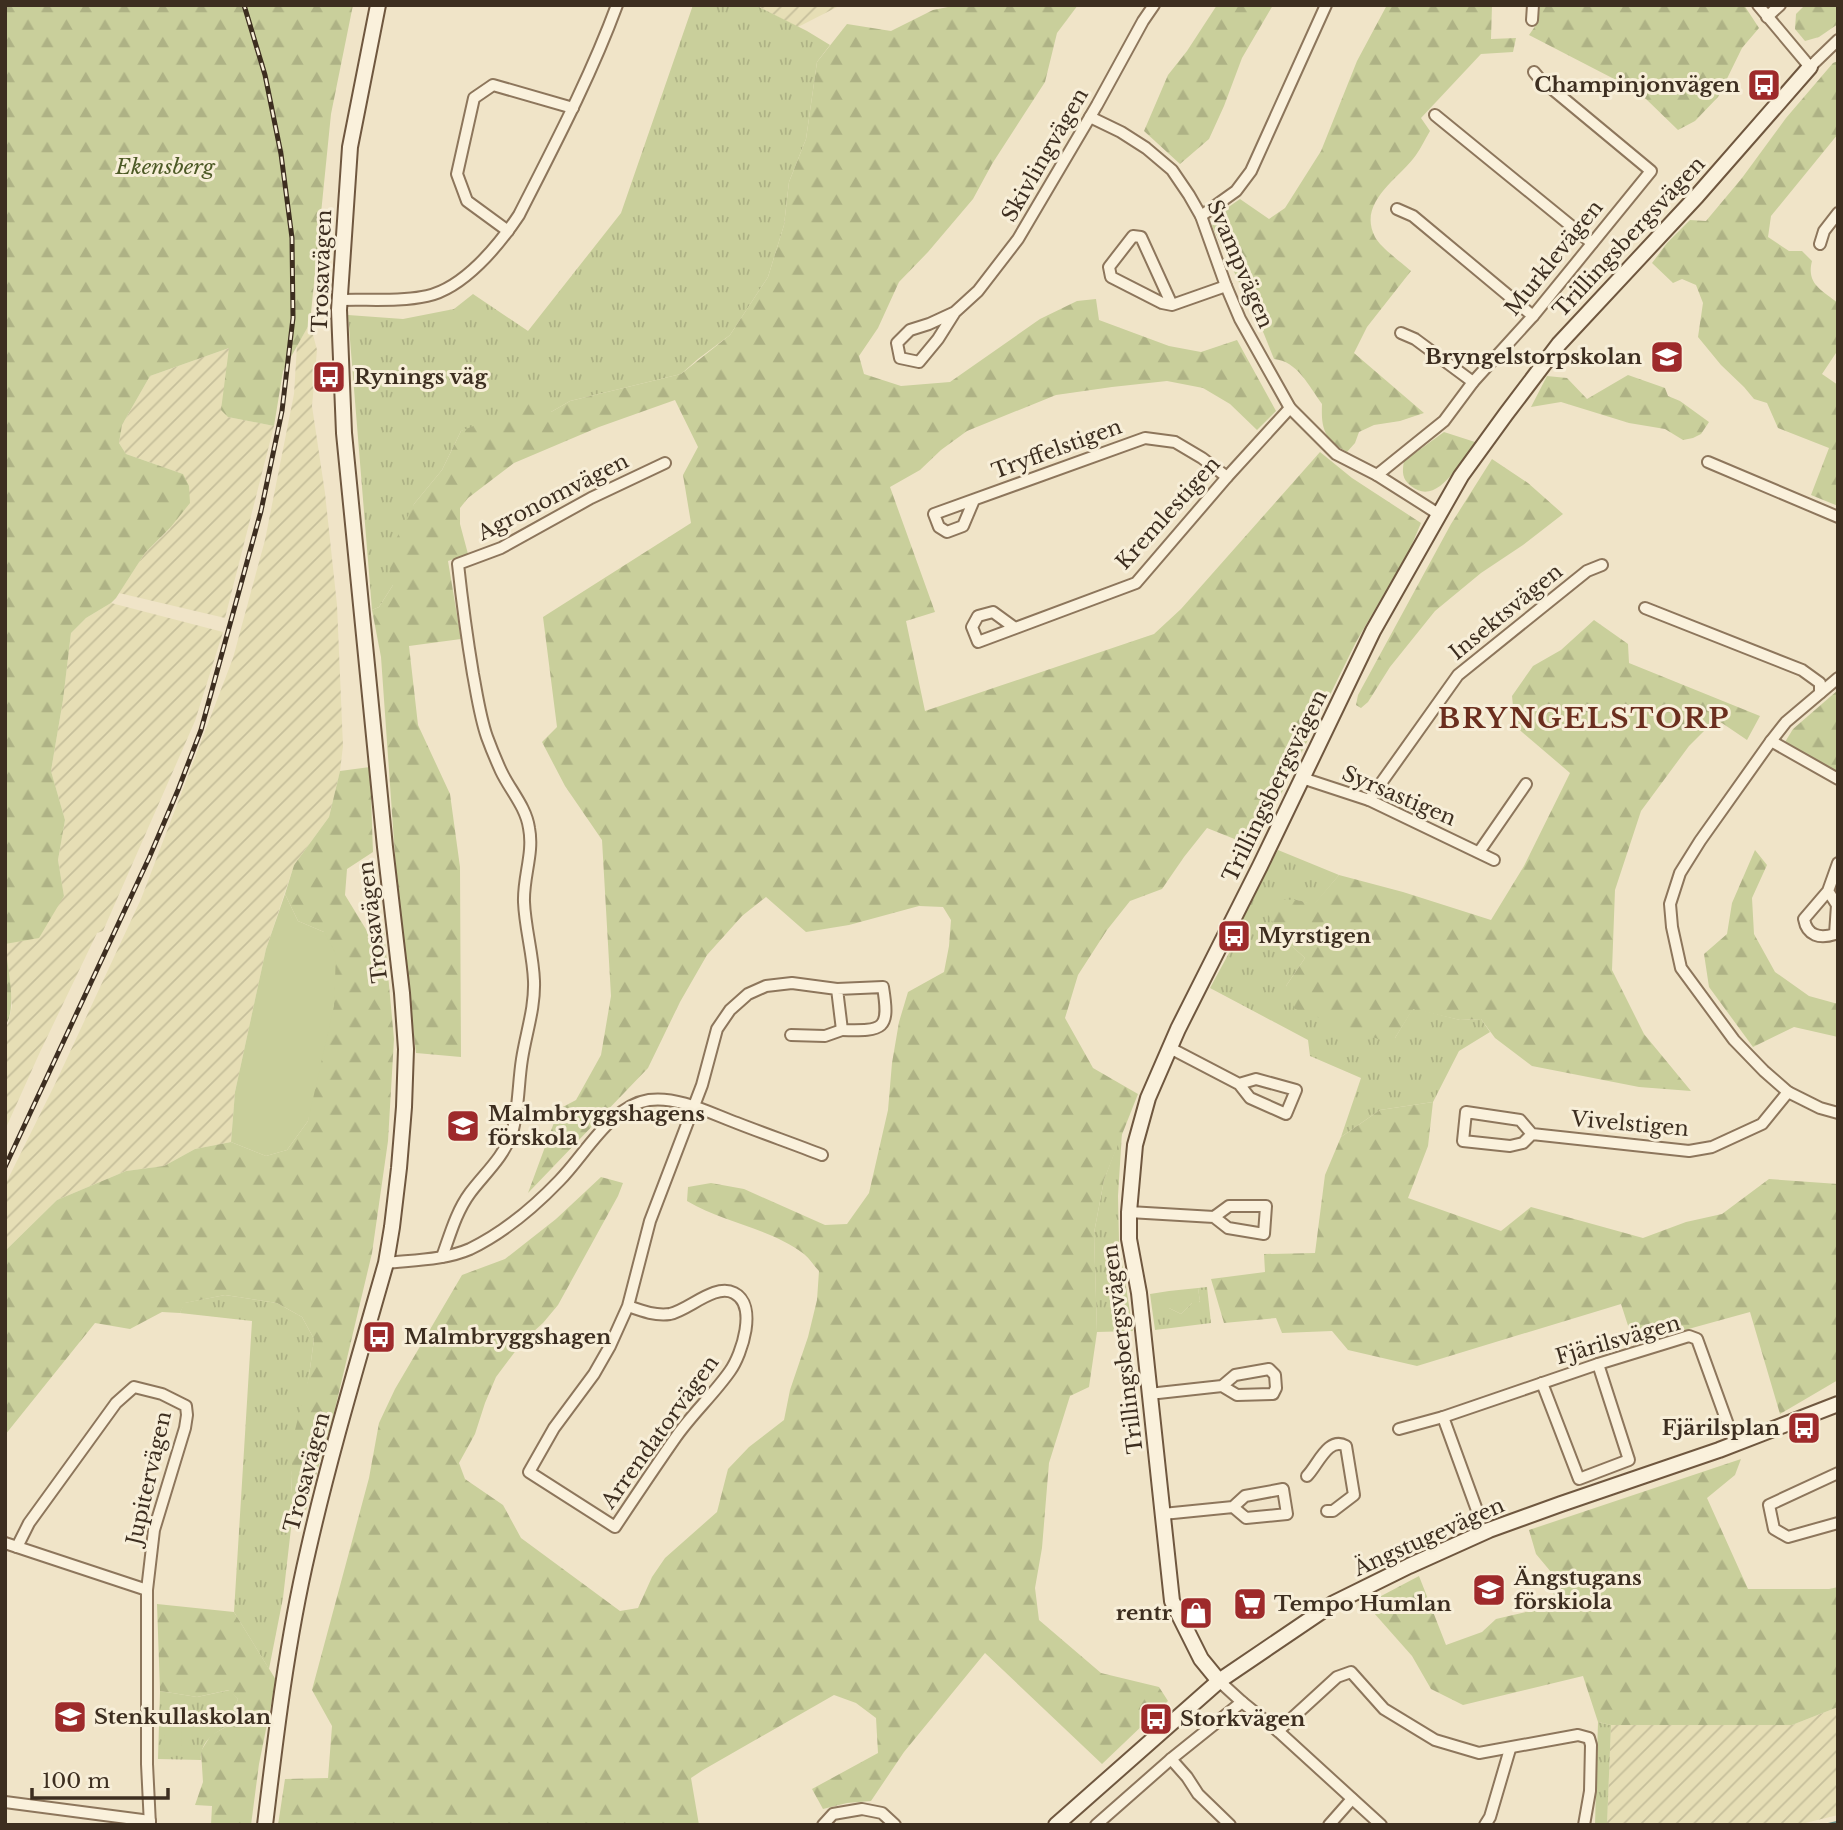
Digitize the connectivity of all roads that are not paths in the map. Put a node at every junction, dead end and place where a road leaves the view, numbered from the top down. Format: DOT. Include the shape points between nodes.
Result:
graph roads {
  1 [pos="379,5"];
  2 [pos="617,5"];
  3 [pos="1154,5"];
  4 [pos="1326,5"];
  5 [pos="1533,5"];
  6 [pos="1758,5"];
  7 [pos="1780,5"];
  8 [pos="1768,17"];
  9 [pos="1532,20"];
  10 [pos="1838,40"];
  11 [pos="1810,67"];
  12 [pos="1534,72"];
  13 [pos="573,108"];
  14 [pos="1435,115"];
  15 [pos="1090,117"];
  16 [pos="1397,209"];
  17 [pos="1838,213"];
  18 [pos="1201,216"];
  19 [pos="508,231"];
  20 [pos="1592,243"];
  21 [pos="1820,244"];
  22 [pos="1226,286"];
  23 [pos="340,300"];
  24 [pos="1172,305"];
  25 [pos="954,313"];
  26 [pos="1533,316"];
  27 [pos="1401,333"];
  28 [pos="1472,382"];
  29 [pos="1290,408"];
  30 [pos="1708,462"];
  31 [pos="665,463"];
  32 [pos="1377,475"];
  33 [pos="1227,477"];
  34 [pos="974,500"];
  35 [pos="1440,515"];
  36 [pos="1838,517"];
  37 [pos="1602,565"];
  38 [pos="1645,608"];
  39 [pos="1015,628"];
  40 [pos="1838,678"];
  41 [pos="1820,693"];
  42 [pos="1771,741"];
  43 [pos="1302,779"];
  44 [pos="1838,779"];
  45 [pos="1526,784"];
  46 [pos="1368,800"];
  47 [pos="1479,852"];
  48 [pos="1494,860"];
  49 [pos="1838,863"];
  50 [pos="1828,891"];
  51 [pos="837,989"];
  52 [pos="842,1030"];
  53 [pos="790,1035"];
  54 [pos="1170,1048"];
  55 [pos="1239,1084"];
  56 [pos="1788,1092"];
  57 [pos="693,1107"];
  58 [pos="1838,1113"];
  59 [pos="1532,1134"];
  60 [pos="822,1155"];
  61 [pos="1129,1212"];
  62 [pos="1214,1217"];
  63 [pos="442,1256"];
  64 [pos="386,1263"];
  65 [pos="628,1306"];
  66 [pos="1598,1364"];
  67 [pos="1542,1383"];
  68 [pos="1222,1386"];
  69 [pos="1149,1394"];
  70 [pos="1838,1404"];
  71 [pos="1443,1417"];
  72 [pos="1399,1429"];
  73 [pos="1735,1444"];
  74 [pos="1838,1473"];
  75 [pos="1307,1476"];
  76 [pos="1233,1507"];
  77 [pos="1327,1511"];
  78 [pos="1478,1513"];
  79 [pos="1163,1514"];
  80 [pos="1838,1523"];
  81 [pos="11,1545"];
  82 [pos="147,1590"];
  83 [pos="1219,1681"];
  84 [pos="1242,1702"];
  85 [pos="1278,1731"];
  86 [pos="1510,1749"];
  87 [pos="1171,1759"];
  88 [pos="1352,1799"];
  89 [pos="5,1802"];
  90 [pos="150,1823"];
  91 [pos="265,1825"];
  92 [pos="823,1825"];
  93 [pos="895,1825"];
  94 [pos="1056,1825"];
  95 [pos="1096,1825"];
  96 [pos="1230,1825"];
  97 [pos="1329,1825"];
  98 [pos="1381,1825"];
  99 [pos="1485,1825"];
  100 [pos="1584,1825"];
  1 -- 23 [label="street, Trosavägen" via="350,147"];
  2 -- 13 [label="street"];
  3 -- 15 [label="street, Skivlingvägen"];
  4 -- 18 [label="street" via="1251,170 1236,191"];
  5 -- 9 [label="street"];
  6 -- 8 [label="street"];
  7 -- 8 [label="street"];
  8 -- 11 [label="street"];
  10 -- 11 [label="street, Trillingsbergsvägen"];
  11 -- 35 [label="street, Trillingsbergsvägen" via="1698,196 1559,344 1461,476"];
  12 -- 20 [label="street, Murklevägen" via="1651,171"];
  13 -- 19 [label="street"];
  13 -- 19 [label="street" via="493,85 474,98 457,174 467,201"];
  14 -- 20 [label="street"];
  15 -- 18 [label="street, Svampvägen" via="1146,148 1172,170"];
  15 -- 25 [label="street, Skivlingvägen" via="1018,239 978,291"];
  16 -- 26 [label="street" via="1413,216"];
  17 -- 21 [label="street"];
  18 -- 22 [label="street, Svampvägen"];
  19 -- 23 [label="street" via="460,281 430,296"];
  20 -- 26 [label="street, Murklevägen"];
  22 -- 24 [label="street"];
  22 -- 29 [label="street, Svampvägen"];
  23 -- 64 [label="street, Trosavägen" via="344,433 406,1049 399,1168"];
  24 -- 24 [label="street" via="1111,277 1109,267 1133,236 1141,237"];
  25 -- 25 [label="street, Skivlingvägen" via="919,362 900,358 897,343 910,330"];
  26 -- 28 [label="street, Murklevägen"];
  27 -- 28 [label="street"];
  28 -- 32 [label="street, Murklevägen" via="1444,422"];
  29 -- 32 [label="street, Svampvägen" via="1336,454"];
  29 -- 33 [label="street, Kremlestigen"];
  30 -- 36 [label="street"];
  31 -- 63 [label="street, Agronomvägen" via="501,548 458,564 486,735 529,826 531,849 524,902 534,982 512,1132 504,1151 457,1215"];
  32 -- 35 [label="street, Svampvägen"];
  33 -- 34 [label="street, Tryffelstigen" via="1175,442 1144,438"];
  33 -- 39 [label="street, Kremlestigen" via="1136,583"];
  35 -- 43 [label="street, Trillingsbergsvägen" via="1373,631"];
  37 -- 46 [label="street, Insektsvägen" via="1587,571 1458,675"];
  38 -- 41 [label="street" via="1802,670 1820,684"];
  40 -- 41 [label="street"];
  41 -- 42 [label="street"];
  42 -- 44 [label="street"];
  42 -- 56 [label="street" via="1680,873 1670,904 1681,968 1734,1040"];
  43 -- 46 [label="street, Syrsastigen"];
  43 -- 54 [label="street, Trillingsbergsvägen"];
  45 -- 47 [label="street"];
  46 -- 47 [label="street, Syrsastigen"];
  47 -- 48 [label="street, Syrsastigen"];
  49 -- 50 [label="street"];
  51 -- 52 [label="street"];
  51 -- 52 [label="street" via="883,987 887,1012 873,1030"];
  51 -- 57 [label="street" via="792,983 748,994 717,1030"];
  52 -- 53 [label="street" via="825,1036"];
  54 -- 55 [label="street"];
  54 -- 61 [label="street, Trillingsbergsvägen" via="1148,1098 1135,1145"];
  55 -- 55 [label="street" via="1256,1079 1296,1090 1286,1114 1250,1098"];
  56 -- 58 [label="street"];
  56 -- 59 [label="street, Vivelstigen" via="1762,1124 1712,1147 1689,1151"];
  57 -- 60 [label="street"];
  57 -- 63 [label="street" via="649,1100 629,1107 529,1209 469,1249"];
  57 -- 65 [label="street" via="650,1221"];
  59 -- 59 [label="street, Vivelstigen" via="1523,1143 1510,1146 1463,1141 1466,1112 1520,1120"];
  61 -- 62 [label="street"];
  61 -- 69 [label="street, Trillingsbergsvägen"];
  62 -- 62 [label="street" via="1228,1206 1266,1206 1264,1234 1228,1228"];
  63 -- 64 [label="street"];
  64 -- 91 [label="street, Trosavägen" via="323,1489 291,1630"];
  65 -- 65 [label="street, Arrendatorvägen" via="594,1374 529,1472 615,1527 685,1424 732,1368 747,1313 744,1302 725,1290 669,1314"];
  66 -- 67 [label="street, Fjärilsvägen"];
  66 -- 67 [label="street" via="1629,1460 1579,1479"];
  66 -- 73 [label="street, Fjärilsvägen" via="1689,1336 1697,1339"];
  67 -- 71 [label="street, Fjärilsvägen"];
  68 -- 69 [label="street"];
  69 -- 79 [label="street, Trillingsbergsvägen"];
  70 -- 73 [label="street, Ängstugevägen"];
  71 -- 72 [label="street, Fjärilsvägen"];
  71 -- 78 [label="street"];
  73 -- 83 [label="street, Ängstugevägen" via="1489,1530 1409,1566 1334,1603"];
  74 -- 80 [label="street" via="1769,1505 1774,1529 1787,1537"];
  75 -- 77 [label="street" via="1327,1449 1338,1443 1346,1446 1354,1495"];
  76 -- 76 [label="street" via="1245,1496 1283,1489 1287,1514 1246,1518"];
  76 -- 79 [label="street"];
  79 -- 83 [label="street, Trillingsbergsvägen" via="1172,1601 1201,1659"];
  81 -- 82 [label="street"];
  81 -- 82 [label="street, Jupitervägen" via="116,1403 134,1387 162,1394 186,1406 187,1415 154,1530"];
  82 -- 90 [label="street, Jupitervägen"];
  83 -- 84 [label="street"];
  83 -- 94 [label="street, Ängstugevägen"];
  84 -- 85 [label="street"];
  84 -- 87 [label="street"];
  85 -- 86 [label="street" via="1337,1677 1350,1672 1384,1709 1435,1740 1479,1753"];
  85 -- 88 [label="street"];
  86 -- 99 [label="street"];
  86 -- 100 [label="street" via="1578,1734 1588,1738 1590,1791"];
  87 -- 95 [label="street"];
  87 -- 96 [label="street"];
  88 -- 97 [label="street"];
  88 -- 98 [label="street"];
  89 -- 90 [label="street"];
  92 -- 93 [label="street" via="833,1814 862,1809 882,1813"];
}
